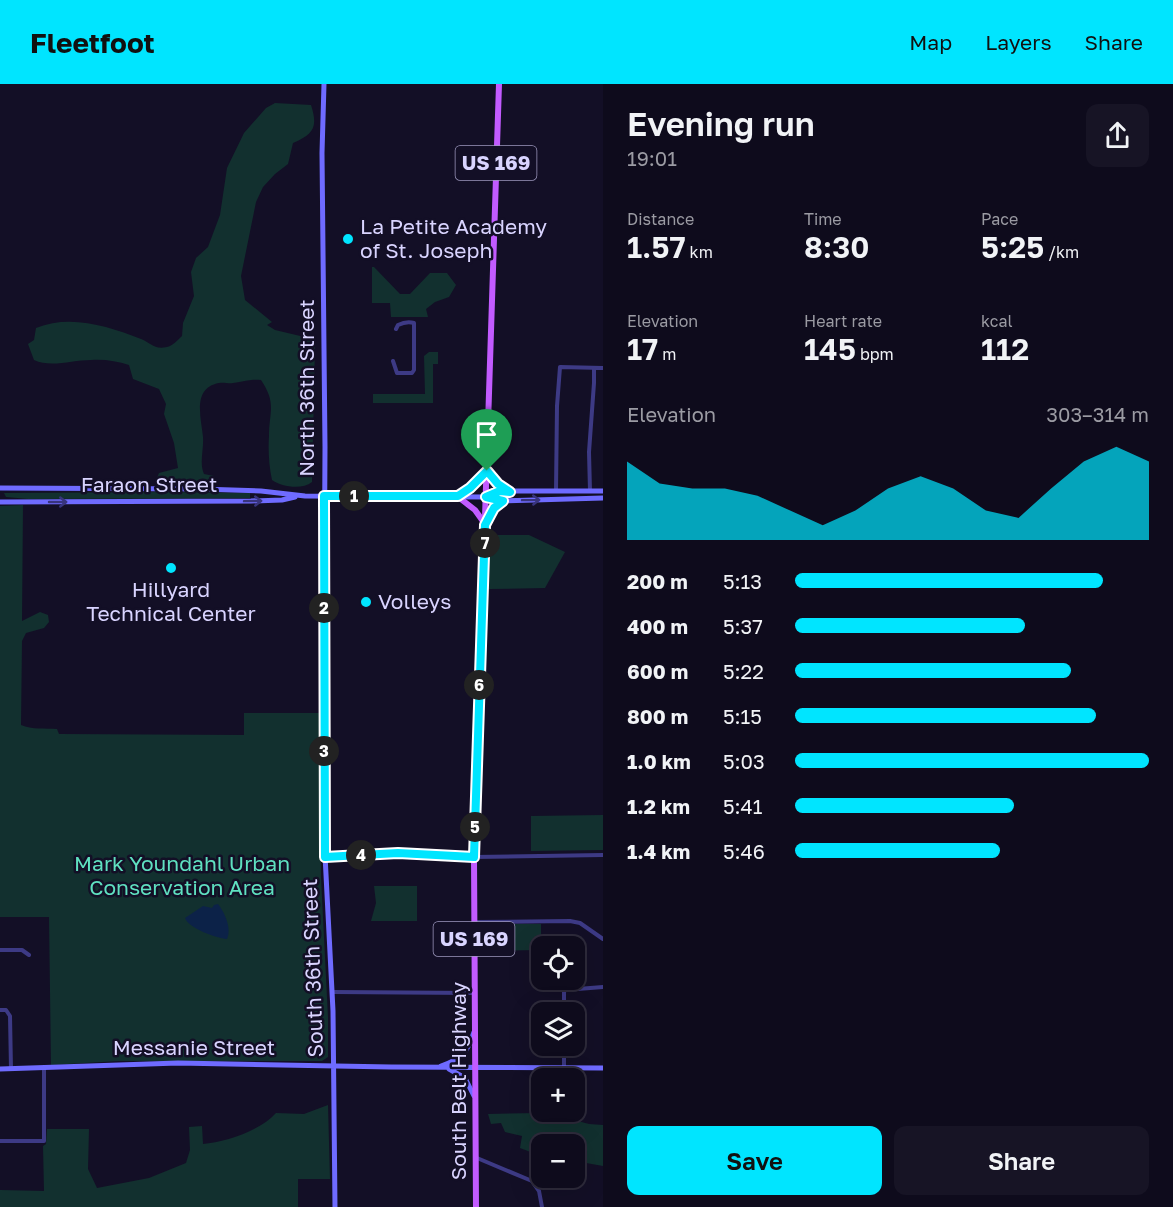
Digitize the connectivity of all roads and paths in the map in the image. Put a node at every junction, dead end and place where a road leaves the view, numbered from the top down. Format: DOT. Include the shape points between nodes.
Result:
graph roads {
  1 [pos="324,84"];
  2 [pos="499,84"];
  3 [pos="396,329"];
  4 [pos="393,361"];
  5 [pos="594,368"];
  6 [pos="603,368"];
  7 [pos="487,471"];
  8 [pos="0,488"];
  9 [pos="590,491"];
  10 [pos="603,491"];
  11 [pos="510,492"];
  12 [pos="556,492"];
  13 [pos="298,496"];
  14 [pos="324,496"];
  15 [pos="458,496"];
  16 [pos="486,497"];
  17 [pos="603,498"];
  18 [pos="503,501"];
  19 [pos="0,502"];
  20 [pos="485,525"];
  21 [pos="324,727"];
  22 [pos="603,855"];
  23 [pos="325,857"];
  24 [pos="474,857"];
  25 [pos="474,922"];
  26 [pos="603,939"];
  27 [pos="0,950"];
  28 [pos="29,955"];
  29 [pos="603,987"];
  30 [pos="332,992"];
  31 [pos="475,993"];
  32 [pos="564,1002"];
  33 [pos="0,1010"];
  34 [pos="475,1030"];
  35 [pos="564,1056"];
  36 [pos="333,1065"];
  37 [pos="436,1067"];
  38 [pos="475,1067"];
  39 [pos="44,1068"];
  40 [pos="564,1068"];
  41 [pos="585,1068"];
  42 [pos="603,1068"];
  43 [pos="0,1069"];
  44 [pos="11,1069"];
  45 [pos="476,1102"];
  46 [pos="0,1141"];
  47 [pos="476,1158"];
  48 [pos="335,1207"];
  49 [pos="476,1207"];
  50 [pos="542,1207"];
  1 -- 14 [label="main road, North 36th Street"];
  2 -- 7 [label="main road, US 169"];
  3 -- 4 [label="street" via="403,323 414,323 414,370 397,373"];
  5 -- 6 [label="street"];
  5 -- 9 [label="street"];
  5 -- 12 [label="street" via="560,367"];
  7 -- 11 [label="main road"];
  7 -- 15 [label="main road"];
  7 -- 16 [label="main road, US 169"];
  8 -- 13 [label="main road, Faraon Street" via="201,489"];
  9 -- 10 [label="main road, Faraon Street"];
  9 -- 12 [label="main road, Faraon Street"];
  11 -- 12 [label="main road, Faraon Street"];
  11 -- 16 [label="main road, Faraon Street" via="500,491"];
  13 -- 14 [label="main road, Faraon Street"];
  19 -- 13 [label="main road, Faraon Street, one-way" via="251,501"];
  14 -- 15 [label="main road, Faraon Street"];
  14 -- 21 [label="main road, North 36th Street"];
  15 -- 16 [label="main road, Faraon Street"];
  15 -- 20 [label="main road"];
  16 -- 18 [label="main road, Faraon Street"];
  16 -- 20 [label="main road, US 169"];
  18 -- 17 [label="main road, Faraon Street, one-way"];
  18 -- 20 [label="main road"];
  20 -- 24 [label="main road, South Belt Highway / US 169"];
  21 -- 23 [label="main road, South 36th Street"];
  22 -- 24 [label="street"];
  23 -- 24 [label="street" via="398,853"];
  23 -- 30 [label="main road, South 36th Street"];
  24 -- 25 [label="main road, South Belt Highway / US 169"];
  25 -- 26 [label="street" via="570,921 580,923"];
  25 -- 31 [label="main road, South Belt Highway / US 169"];
  27 -- 28 [label="street" via="22,950"];
  29 -- 32 [label="street" via="570,989 564,992"];
  30 -- 31 [label="street"];
  30 -- 36 [label="main road, South 36th Street"];
  31 -- 34 [label="main road, South Belt Highway / US 169"];
  33 -- 44 [label="street" via="6,1010 10,1016"];
  34 -- 37 [label="main road" via="465,1054"];
  34 -- 38 [label="main road, South Belt Highway / US 169"];
  35 -- 40 [label="street"];
  36 -- 37 [label="main road, Messanie Street"];
  36 -- 39 [label="main road, Messanie Street" via="134,1064"];
  36 -- 48 [label="main road, South 36th Street"];
  37 -- 38 [label="main road, Messanie Street"];
  37 -- 45 [label="main road" via="453,1070 465,1078"];
  38 -- 40 [label="main road, Messanie Street"];
  38 -- 45 [label="main road, South Belt Highway / US 169"];
  39 -- 44 [label="main road, Messanie Street"];
  39 -- 46 [label="street" via="44,1141"];
  41 -- 42 [label="main road, Messanie Street"];
  43 -- 44 [label="main road, Messanie Street"];
  45 -- 47 [label="main road, South Belt Highway / US 169"];
  47 -- 49 [label="main road, South Belt Highway / US 169"];
  47 -- 50 [label="street" via="532,1181"];
}
